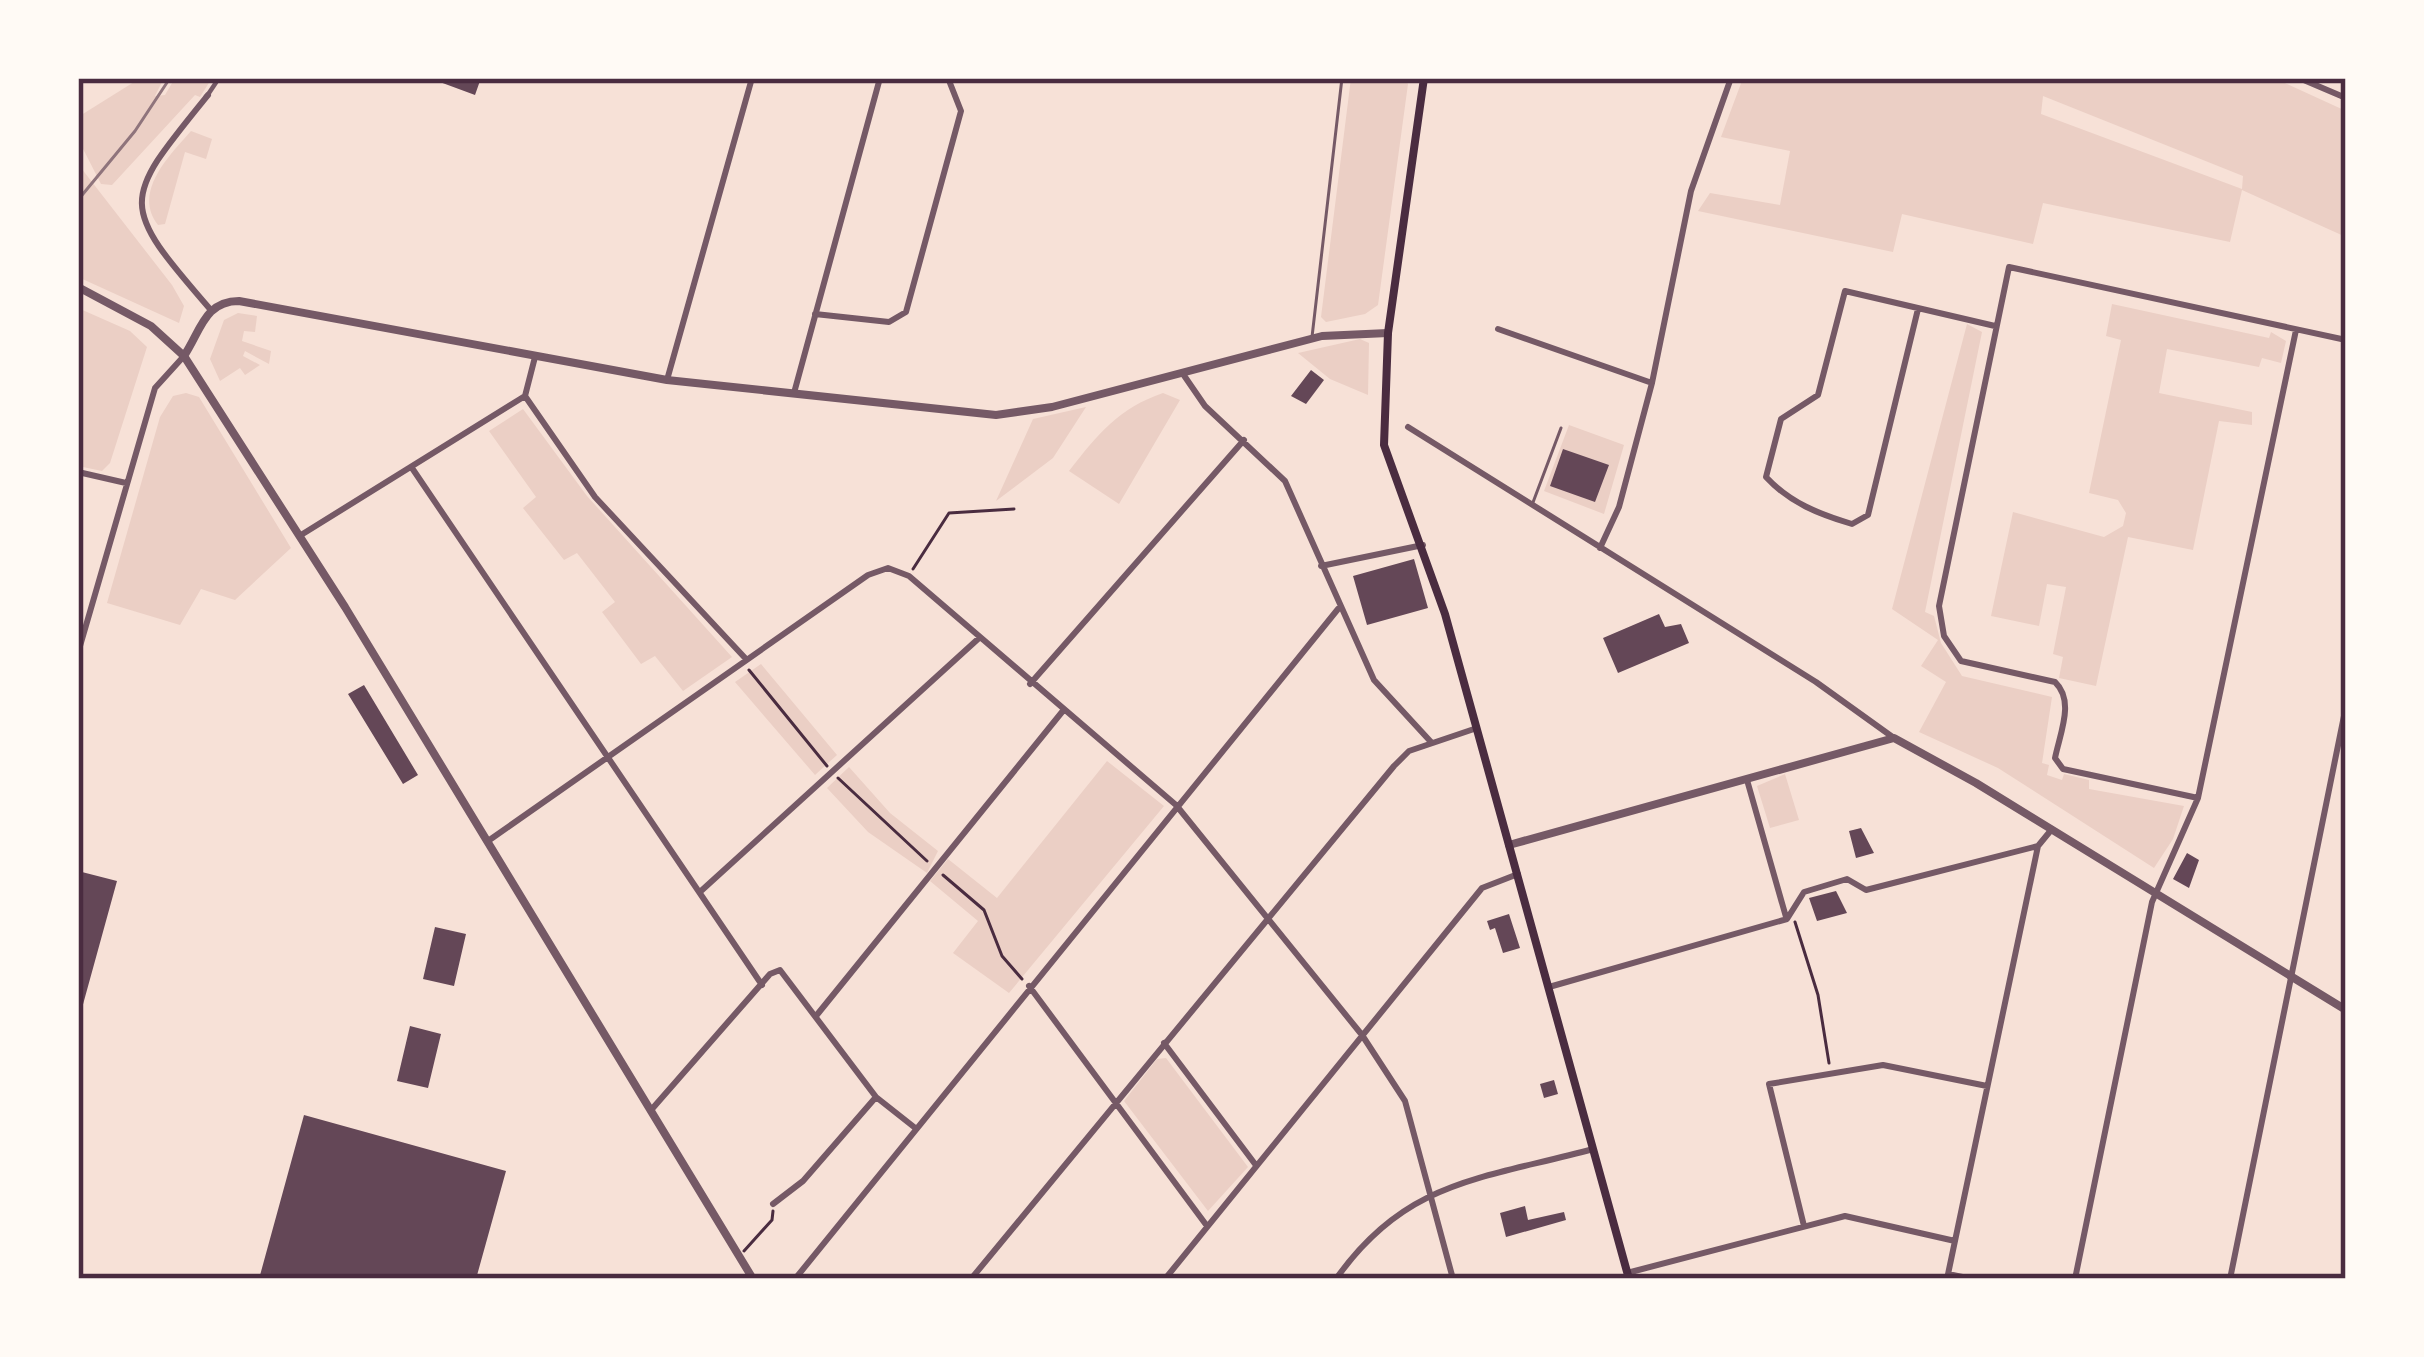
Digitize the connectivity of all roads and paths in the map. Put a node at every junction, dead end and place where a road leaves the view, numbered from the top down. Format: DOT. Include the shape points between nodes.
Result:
graph roads {
  1 [pos="219,78"];
  2 [pos="752,78"];
  3 [pos="880,78"];
  4 [pos="948,78"];
  5 [pos="1342,78"];
  6 [pos="1424,78"];
  7 [pos="1730,78"];
  8 [pos="2299,78"];
  9 [pos="208,94"];
  10 [pos="2346,98"];
  11 [pos="78,287"];
  12 [pos="210,309"];
  13 [pos="1918,309"];
  14 [pos="815,314"];
  15 [pos="1995,326"];
  16 [pos="1498,329"];
  17 [pos="2296,330"];
  18 [pos="1388,333"];
  19 [pos="1312,339"];
  20 [pos="2346,340"];
  21 [pos="184,356"];
  22 [pos="536,357"];
  23 [pos="1182,371"];
  24 [pos="667,380"];
  25 [pos="1652,383"];
  26 [pos="794,395"];
  27 [pos="525,396"];
  28 [pos="1408,427"];
  29 [pos="1561,428"];
  30 [pos="1244,440"];
  31 [pos="412,468"];
  32 [pos="78,472"];
  33 [pos="126,483"];
  34 [pos="1531,506"];
  35 [pos="1014,509"];
  36 [pos="301,535"];
  37 [pos="1423,545"];
  38 [pos="1600,548"];
  39 [pos="1321,566"];
  40 [pos="909,576"];
  41 [pos="1338,609"];
  42 [pos="978,639"];
  43 [pos="78,652"];
  44 [pos="746,660"];
  45 [pos="749,670"];
  46 [pos="1030,684"];
  47 [pos="2346,706"];
  48 [pos="1062,712"];
  49 [pos="1478,728"];
  50 [pos="1894,738"];
  51 [pos="1431,742"];
  52 [pos="609,757"];
  53 [pos="832,772"];
  54 [pos="1746,777"];
  55 [pos="2198,798"];
  56 [pos="1176,805"];
  57 [pos="2052,829"];
  58 [pos="488,842"];
  59 [pos="1509,845"];
  60 [pos="2038,846"];
  61 [pos="935,868"];
  62 [pos="1518,874"];
  63 [pos="700,892"];
  64 [pos="2155,892"];
  65 [pos="1268,914"];
  66 [pos="1786,920"];
  67 [pos="2290,976"];
  68 [pos="762,985"];
  69 [pos="1029,986"];
  70 [pos="1549,987"];
  71 [pos="2346,1010"];
  72 [pos="816,1016"];
  73 [pos="1362,1035"];
  74 [pos="1164,1042"];
  75 [pos="1830,1071"];
  76 [pos="1987,1086"];
  77 [pos="876,1097"];
  78 [pos="1116,1102"];
  79 [pos="652,1109"];
  80 [pos="914,1127"];
  81 [pos="1593,1150"];
  82 [pos="1256,1166"];
  83 [pos="1429,1192"];
  84 [pos="773,1204"];
  85 [pos="1207,1226"];
  86 [pos="1804,1226"];
  87 [pos="1954,1241"];
  88 [pos="740,1256"];
  89 [pos="1628,1276"];
  90 [pos="1947,1276"];
  91 [pos="753,1279"];
  92 [pos="795,1279"];
  93 [pos="971,1279"];
  94 [pos="1165,1279"];
  95 [pos="1336,1279"];
  96 [pos="1453,1279"];
  97 [pos="1972,1279"];
  98 [pos="2075,1279"];
  99 [pos="2230,1279"];
  1 -- 9 [label="street"];
  2 -- 24 [label="street"];
  3 -- 14 [label="street"];
  4 -- 14 [label="street" via="961,111 906,312 889,322"];
  5 -- 19 [label="lane"];
  6 -- 18 [label="main road"];
  7 -- 25 [label="street" via="1691,191"];
  8 -- 10 [label="street"];
  9 -- 12 [label="street" via="148,169 141,205 147,230"];
  11 -- 21 [label="street" via="151,326"];
  12 -- 21 [label="street"];
  12 -- 22 [label="street" via="239,301"];
  13 -- 13 [label="street" via="1845,291 1818,395 1781,419 1766,476 1781,492 1852,524 1868,515"];
  13 -- 15 [label="street"];
  14 -- 26 [label="street"];
  15 -- 17 [label="street" via="2009,267"];
  15 -- 55 [label="street" via="1939,606 1944,636 1961,662 2063,690 2054,758 2063,769"];
  16 -- 25 [label="street"];
  17 -- 20 [label="street"];
  17 -- 55 [label="street"];
  18 -- 19 [label="street"];
  18 -- 37 [label="main road" via="1384,445"];
  19 -- 23 [label="street"];
  21 -- 33 [label="street" via="155,388"];
  21 -- 36 [label="street"];
  22 -- 24 [label="street"];
  22 -- 27 [label="street"];
  23 -- 26 [label="street" via="996,415"];
  23 -- 30 [label="street" via="1205,406"];
  24 -- 26 [label="street"];
  25 -- 38 [label="street"];
  27 -- 31 [label="street"];
  27 -- 44 [label="street" via="595,497"];
  28 -- 34 [label="street"];
  29 -- 34 [label="lane"];
  30 -- 39 [label="street" via="1286,481"];
  30 -- 46 [label="street"];
  31 -- 36 [label="street"];
  31 -- 52 [label="street"];
  32 -- 33 [label="street"];
  33 -- 43 [label="street"];
  34 -- 38 [label="street"];
  35 -- 40 [label="path" via="949,513"];
  36 -- 58 [label="street"];
  37 -- 39 [label="street"];
  37 -- 49 [label="main road"];
  38 -- 50 [label="street"];
  39 -- 41 [label="street"];
  40 -- 42 [label="street"];
  40 -- 44 [label="street" via="888,568 868,575"];
  41 -- 51 [label="street" via="1385,696"];
  41 -- 56 [label="street"];
  42 -- 46 [label="street"];
  42 -- 53 [label="street"];
  44 -- 52 [label="street"];
  45 -- 53 [label="path"];
  46 -- 48 [label="street"];
  47 -- 67 [label="street"];
  48 -- 56 [label="street"];
  48 -- 61 [label="street"];
  49 -- 51 [label="street"];
  49 -- 59 [label="main road"];
  50 -- 54 [label="street"];
  50 -- 57 [label="street"];
  51 -- 65 [label="street" via="1402,757"];
  52 -- 58 [label="street"];
  52 -- 63 [label="street"];
  53 -- 61 [label="path"];
  53 -- 63 [label="street"];
  54 -- 59 [label="street"];
  54 -- 66 [label="street"];
  55 -- 64 [label="street"];
  56 -- 65 [label="street"];
  56 -- 69 [label="street"];
  57 -- 60 [label="street"];
  57 -- 64 [label="street"];
  58 -- 79 [label="street"];
  59 -- 62 [label="main road"];
  60 -- 66 [label="street" via="1867,890 1847,880 1804,892"];
  60 -- 76 [label="street"];
  61 -- 69 [label="path" via="984,910 1002,956"];
  61 -- 72 [label="street"];
  62 -- 70 [label="main road"];
  62 -- 73 [label="street" via="1482,888"];
  63 -- 68 [label="street"];
  64 -- 67 [label="street"];
  64 -- 98 [label="street"];
  65 -- 73 [label="street"];
  65 -- 74 [label="street"];
  66 -- 70 [label="street"];
  66 -- 75 [label="path" via="1797,923"];
  67 -- 71 [label="street"];
  67 -- 99 [label="street"];
  68 -- 72 [label="street" via="780,970"];
  68 -- 79 [label="street"];
  69 -- 78 [label="street"];
  69 -- 80 [label="street"];
  70 -- 81 [label="main road"];
  72 -- 77 [label="street"];
  73 -- 82 [label="street"];
  73 -- 83 [label="street" via="1400,1090"];
  74 -- 78 [label="street"];
  74 -- 82 [label="street"];
  75 -- 76 [label="street" via="1882,1065"];
  75 -- 86 [label="street" via="1769,1084"];
  76 -- 87 [label="street"];
  77 -- 80 [label="street"];
  77 -- 84 [label="street"];
  78 -- 85 [label="street"];
  78 -- 93 [label="street"];
  79 -- 88 [label="street"];
  80 -- 92 [label="street"];
  81 -- 83 [label="street"];
  81 -- 89 [label="main road"];
  82 -- 85 [label="street"];
  83 -- 95 [label="street" via="1381,1223"];
  83 -- 96 [label="street"];
  84 -- 88 [label="path" via="772,1220"];
  85 -- 94 [label="street"];
  86 -- 87 [label="street" via="1845,1216"];
  86 -- 89 [label="street"];
  87 -- 90 [label="street"];
  88 -- 91 [label="street"];
  90 -- 97 [label="street"];
}
